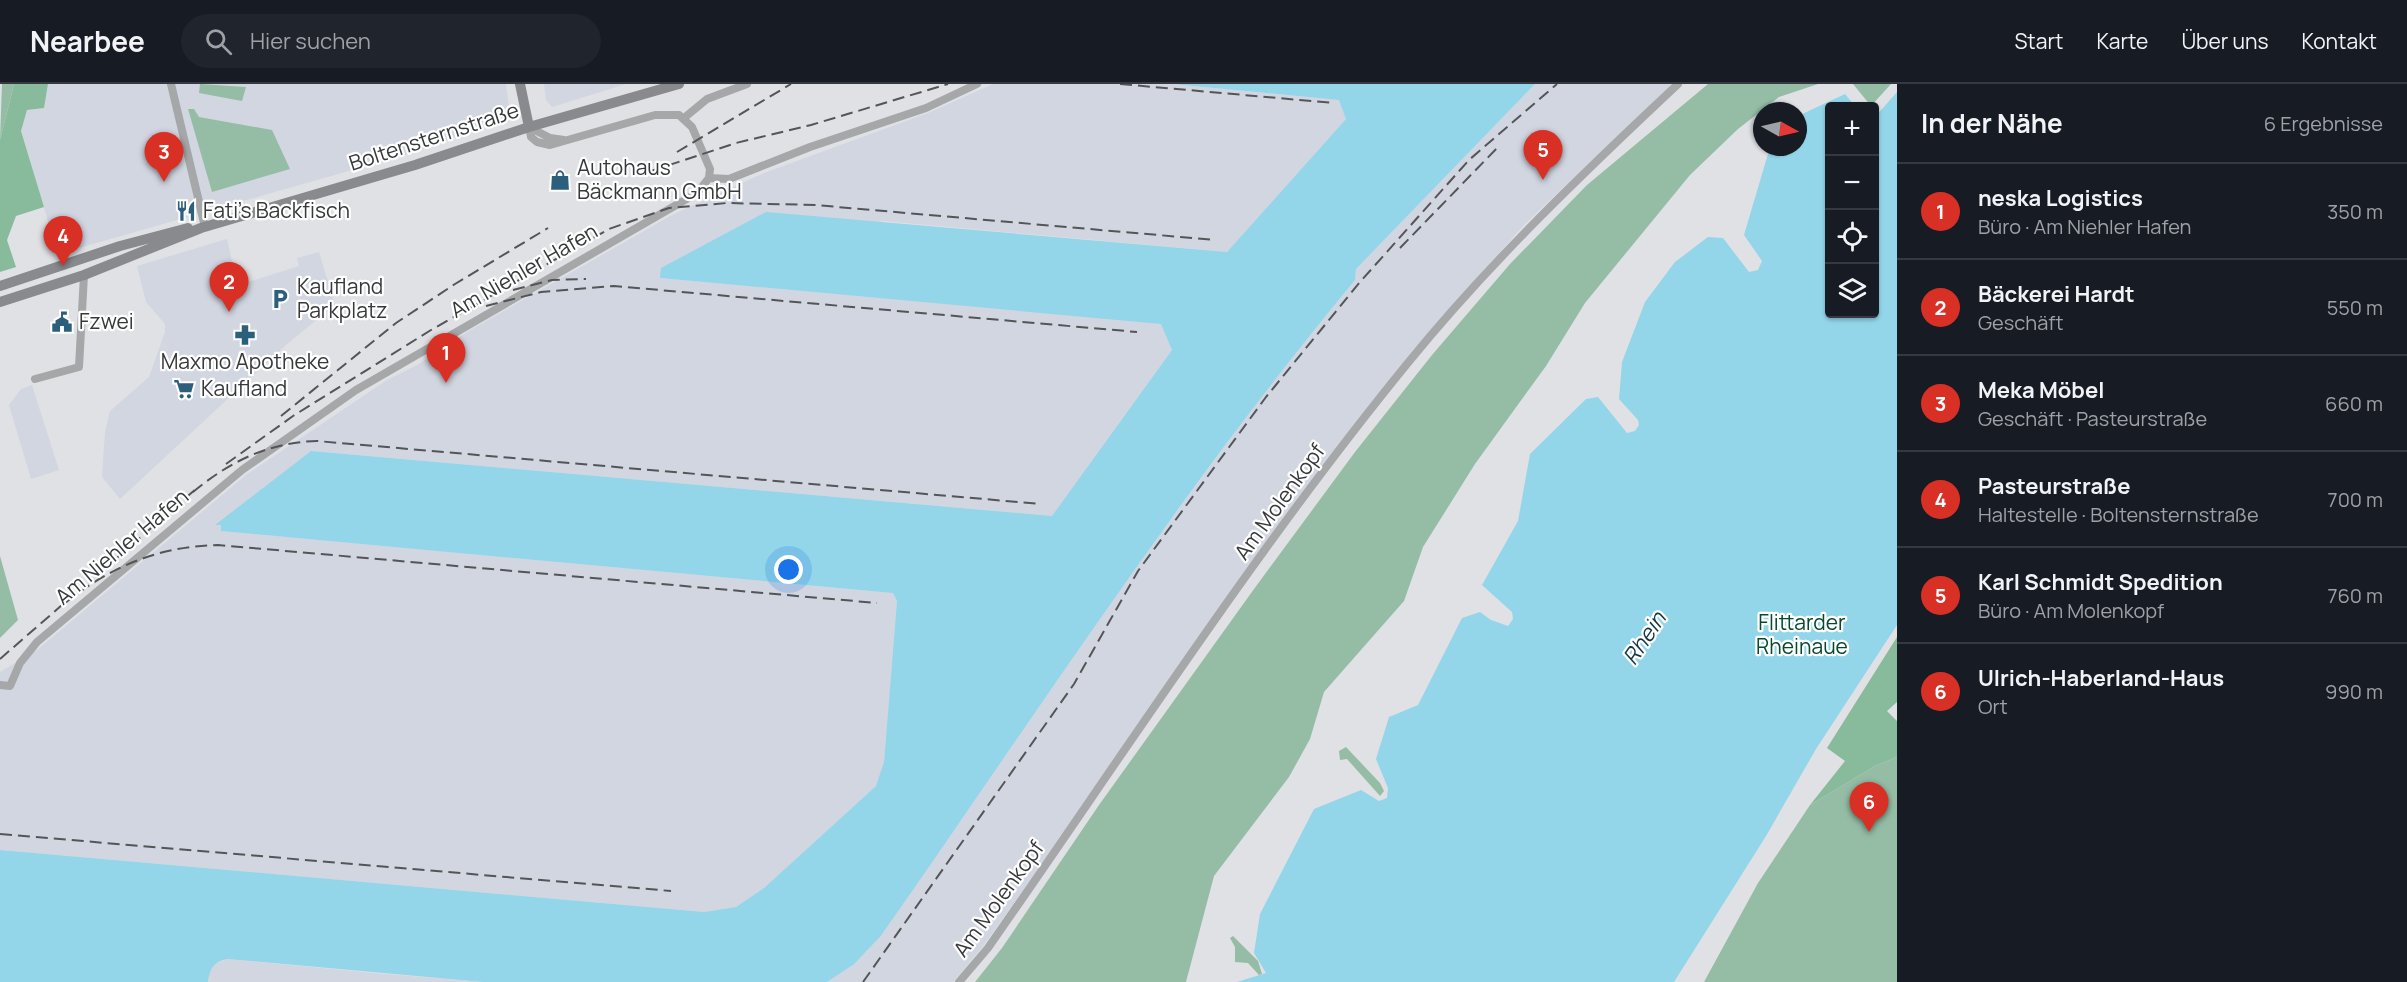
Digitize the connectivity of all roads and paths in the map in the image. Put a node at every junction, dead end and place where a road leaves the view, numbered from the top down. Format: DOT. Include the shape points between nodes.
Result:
graph roads {
  1 [pos="171,84"];
  2 [pos="520,84"];
  3 [pos="679,84"];
  4 [pos="747,84"];
  5 [pos="977,84"];
  6 [pos="1678,84"];
  7 [pos="684,118"];
  8 [pos="529,127"];
  9 [pos="709,178"];
  10 [pos="203,227"];
  11 [pos="84,275"];
  12 [pos="0,286"];
  13 [pos="0,302"];
  14 [pos="35,379"];
  15 [pos="0,686"];
  16 [pos="959,982"];
  1 -- 10 [label="street"];
  2 -- 8 [label="main road"];
  3 -- 8 [label="main road, Boltensternstraße"];
  4 -- 7 [label="street" via="706,99"];
  5 -- 9 [label="street" via="926,108 729,179"];
  6 -- 16 [label="street, Am Molenkopf" via="1523,232 1407,364 1303,498 988,948"];
  7 -- 8 [label="street" via="655,115 550,145 537,142"];
  7 -- 9 [label="street" via="706,160"];
  8 -- 10 [label="main road, Boltensternstraße"];
  9 -- 15 [label="street, Am Niehler Hafen" via="697,193 356,390 242,470 37,642 20,663 10,686"];
  10 -- 11 [label="main road, Boltensternstraße"];
  10 -- 12 [label="main road, Boltensternstraße" via="120,246"];
  11 -- 13 [label="main road, Boltensternstraße"];
  11 -- 14 [label="street" via="78,367"];
}
